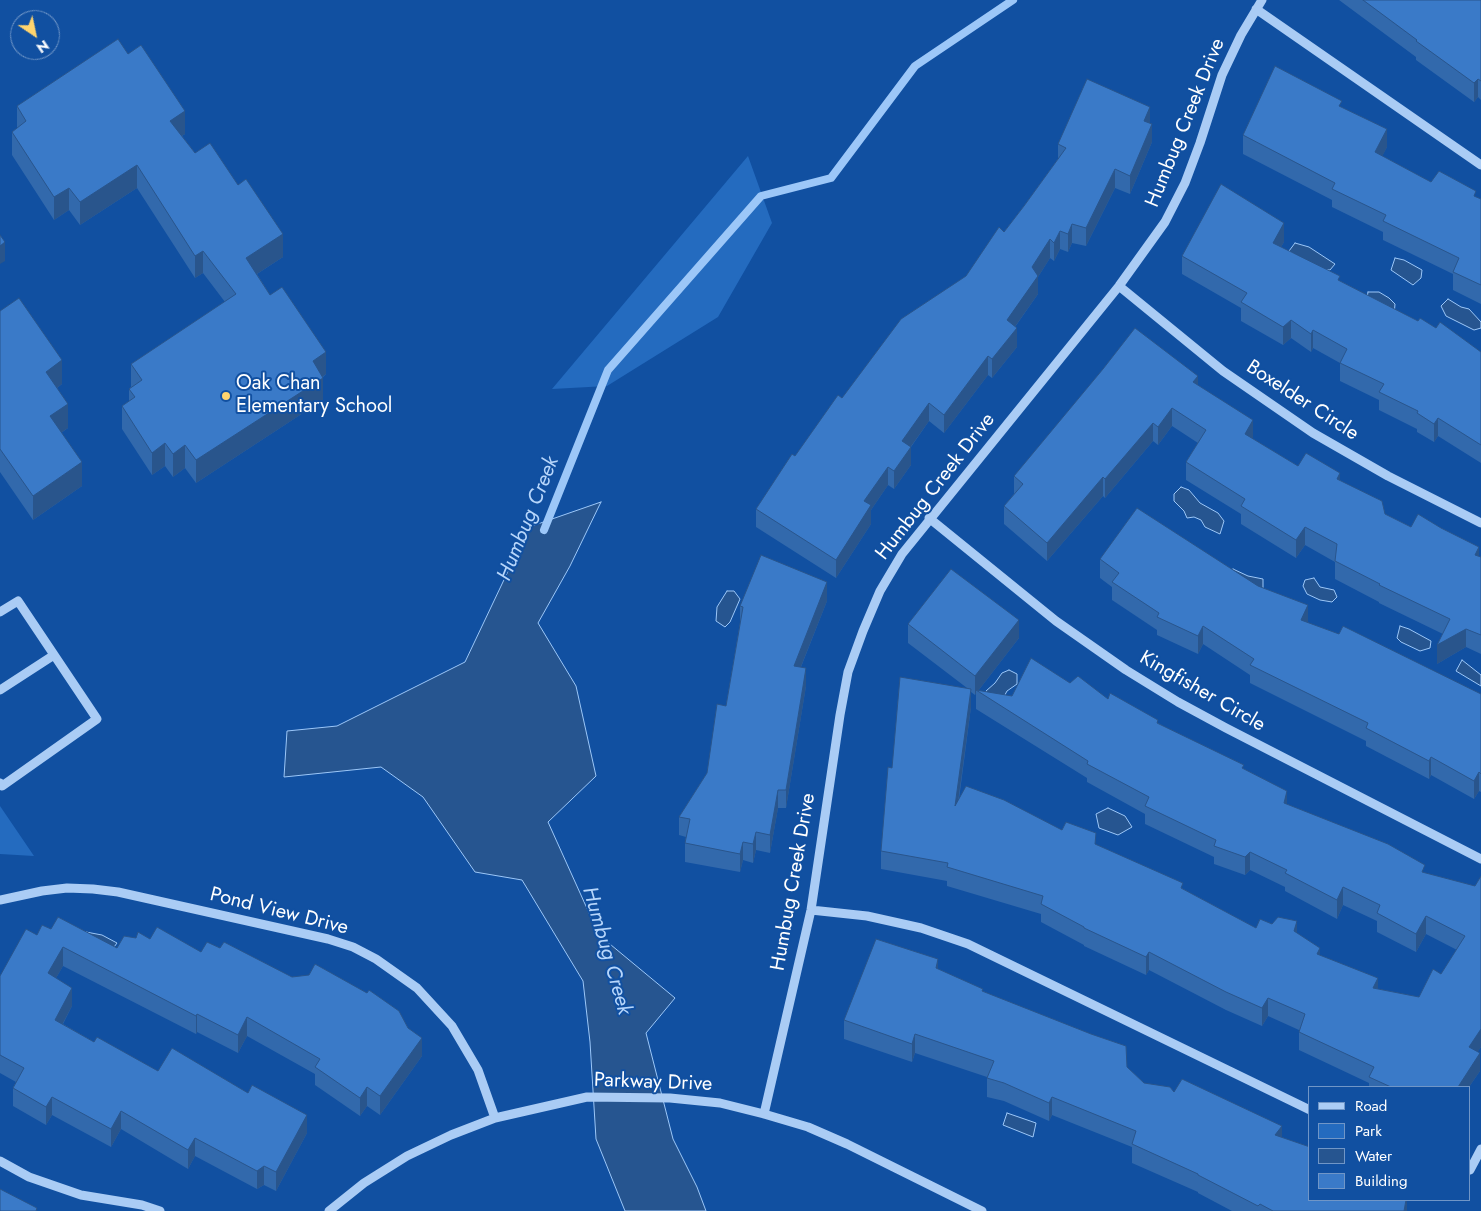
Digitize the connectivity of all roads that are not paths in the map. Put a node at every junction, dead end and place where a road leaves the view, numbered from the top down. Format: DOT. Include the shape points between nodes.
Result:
graph roads {
  1 [pos="1262,0"];
  2 [pos="1256,9"];
  3 [pos="1481,165"];
  4 [pos="1118,286"];
  5 [pos="929,518"];
  6 [pos="1481,523"];
  7 [pos="0,612"];
  8 [pos="54,655"];
  9 [pos="0,690"];
  10 [pos="0,783"];
  11 [pos="1481,860"];
  12 [pos="0,900"];
  13 [pos="811,910"];
  14 [pos="1308,1109"];
  15 [pos="764,1114"];
  16 [pos="495,1118"];
  17 [pos="1481,1148"];
  18 [pos="0,1161"];
  19 [pos="1471,1168"];
  20 [pos="160,1211"];
  21 [pos="329,1211"];
  22 [pos="982,1211"];
  1 -- 2 [label="street, Humbug Creek Drive"];
  2 -- 3 [label="street"];
  2 -- 4 [label="street, Humbug Creek Drive" via="1222,75 1200,143 1165,222"];
  4 -- 5 [label="street, Humbug Creek Drive"];
  4 -- 6 [label="street, Boxelder Circle" via="1223,371 1313,432 1388,476"];
  5 -- 11 [label="street, Kingfisher Circle" via="1056,621 1126,670 1226,728"];
  5 -- 13 [label="street, Humbug Creek Drive" via="880,591 848,672"];
  7 -- 8 [label="street" via="18,601"];
  8 -- 9 [label="street"];
  8 -- 10 [label="street" via="97,719 2,786"];
  12 -- 16 [label="street, Pond View Drive" via="67,888 118,892 328,939 352,948 376,959 417,988 447,1019 478,1070"];
  13 -- 14 [label="street" via="867,916 968,944"];
  13 -- 15 [label="street, Humbug Creek Drive"];
  15 -- 16 [label="street, Parkway Drive" via="720,1103 670,1098 587,1097"];
  15 -- 22 [label="street, Parkway Drive" via="808,1127"];
  16 -- 21 [label="street, Parkway Drive" via="407,1156 364,1183"];
  17 -- 19 [label="street"];
  18 -- 20 [label="street" via="29,1177 81,1195"];
}
